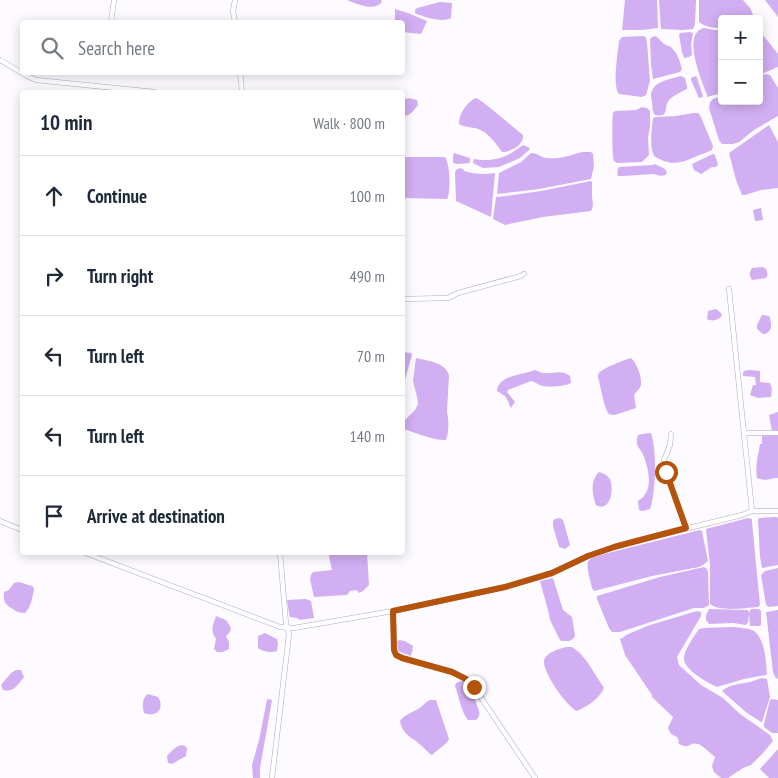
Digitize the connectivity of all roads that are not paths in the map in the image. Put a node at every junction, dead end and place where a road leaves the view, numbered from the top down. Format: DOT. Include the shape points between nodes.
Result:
graph roads {
  1 [pos="114,0"];
  2 [pos="235,0"];
  3 [pos="111,20"];
  4 [pos="235,20"];
  5 [pos="0,60"];
  6 [pos="20,72"];
  7 [pos="25,75"];
  8 [pos="240,75"];
  9 [pos="135,90"];
  10 [pos="242,90"];
  11 [pos="524,274"];
  12 [pos="729,289"];
  13 [pos="405,299"];
  14 [pos="744,433"];
  15 [pos="778,433"];
  16 [pos="671,434"];
  17 [pos="778,510"];
  18 [pos="752,511"];
  19 [pos="0,521"];
  20 [pos="686,528"];
  21 [pos="20,529"];
  22 [pos="91,555"];
  23 [pos="280,555"];
  24 [pos="393,611"];
  25 [pos="287,628"];
  26 [pos="272,778"];
  27 [pos="535,778"];
  1 -- 3 [label="street"];
  2 -- 4 [label="street"];
  5 -- 6 [label="street"];
  7 -- 9 [label="street" via="36,80"];
  8 -- 10 [label="street"];
  11 -- 13 [label="street" via="448,298"];
  12 -- 14 [label="street"];
  14 -- 15 [label="street"];
  14 -- 18 [label="street"];
  16 -- 20 [label="street" via="664,465"];
  17 -- 18 [label="street"];
  18 -- 20 [label="street"];
  19 -- 21 [label="street"];
  20 -- 24 [label="street" via="614,547 552,573 505,587"];
  22 -- 25 [label="street"];
  23 -- 25 [label="street"];
  24 -- 25 [label="street"];
  24 -- 27 [label="street" via="396,655 466,679"];
  25 -- 26 [label="street" via="289,634"];
}
